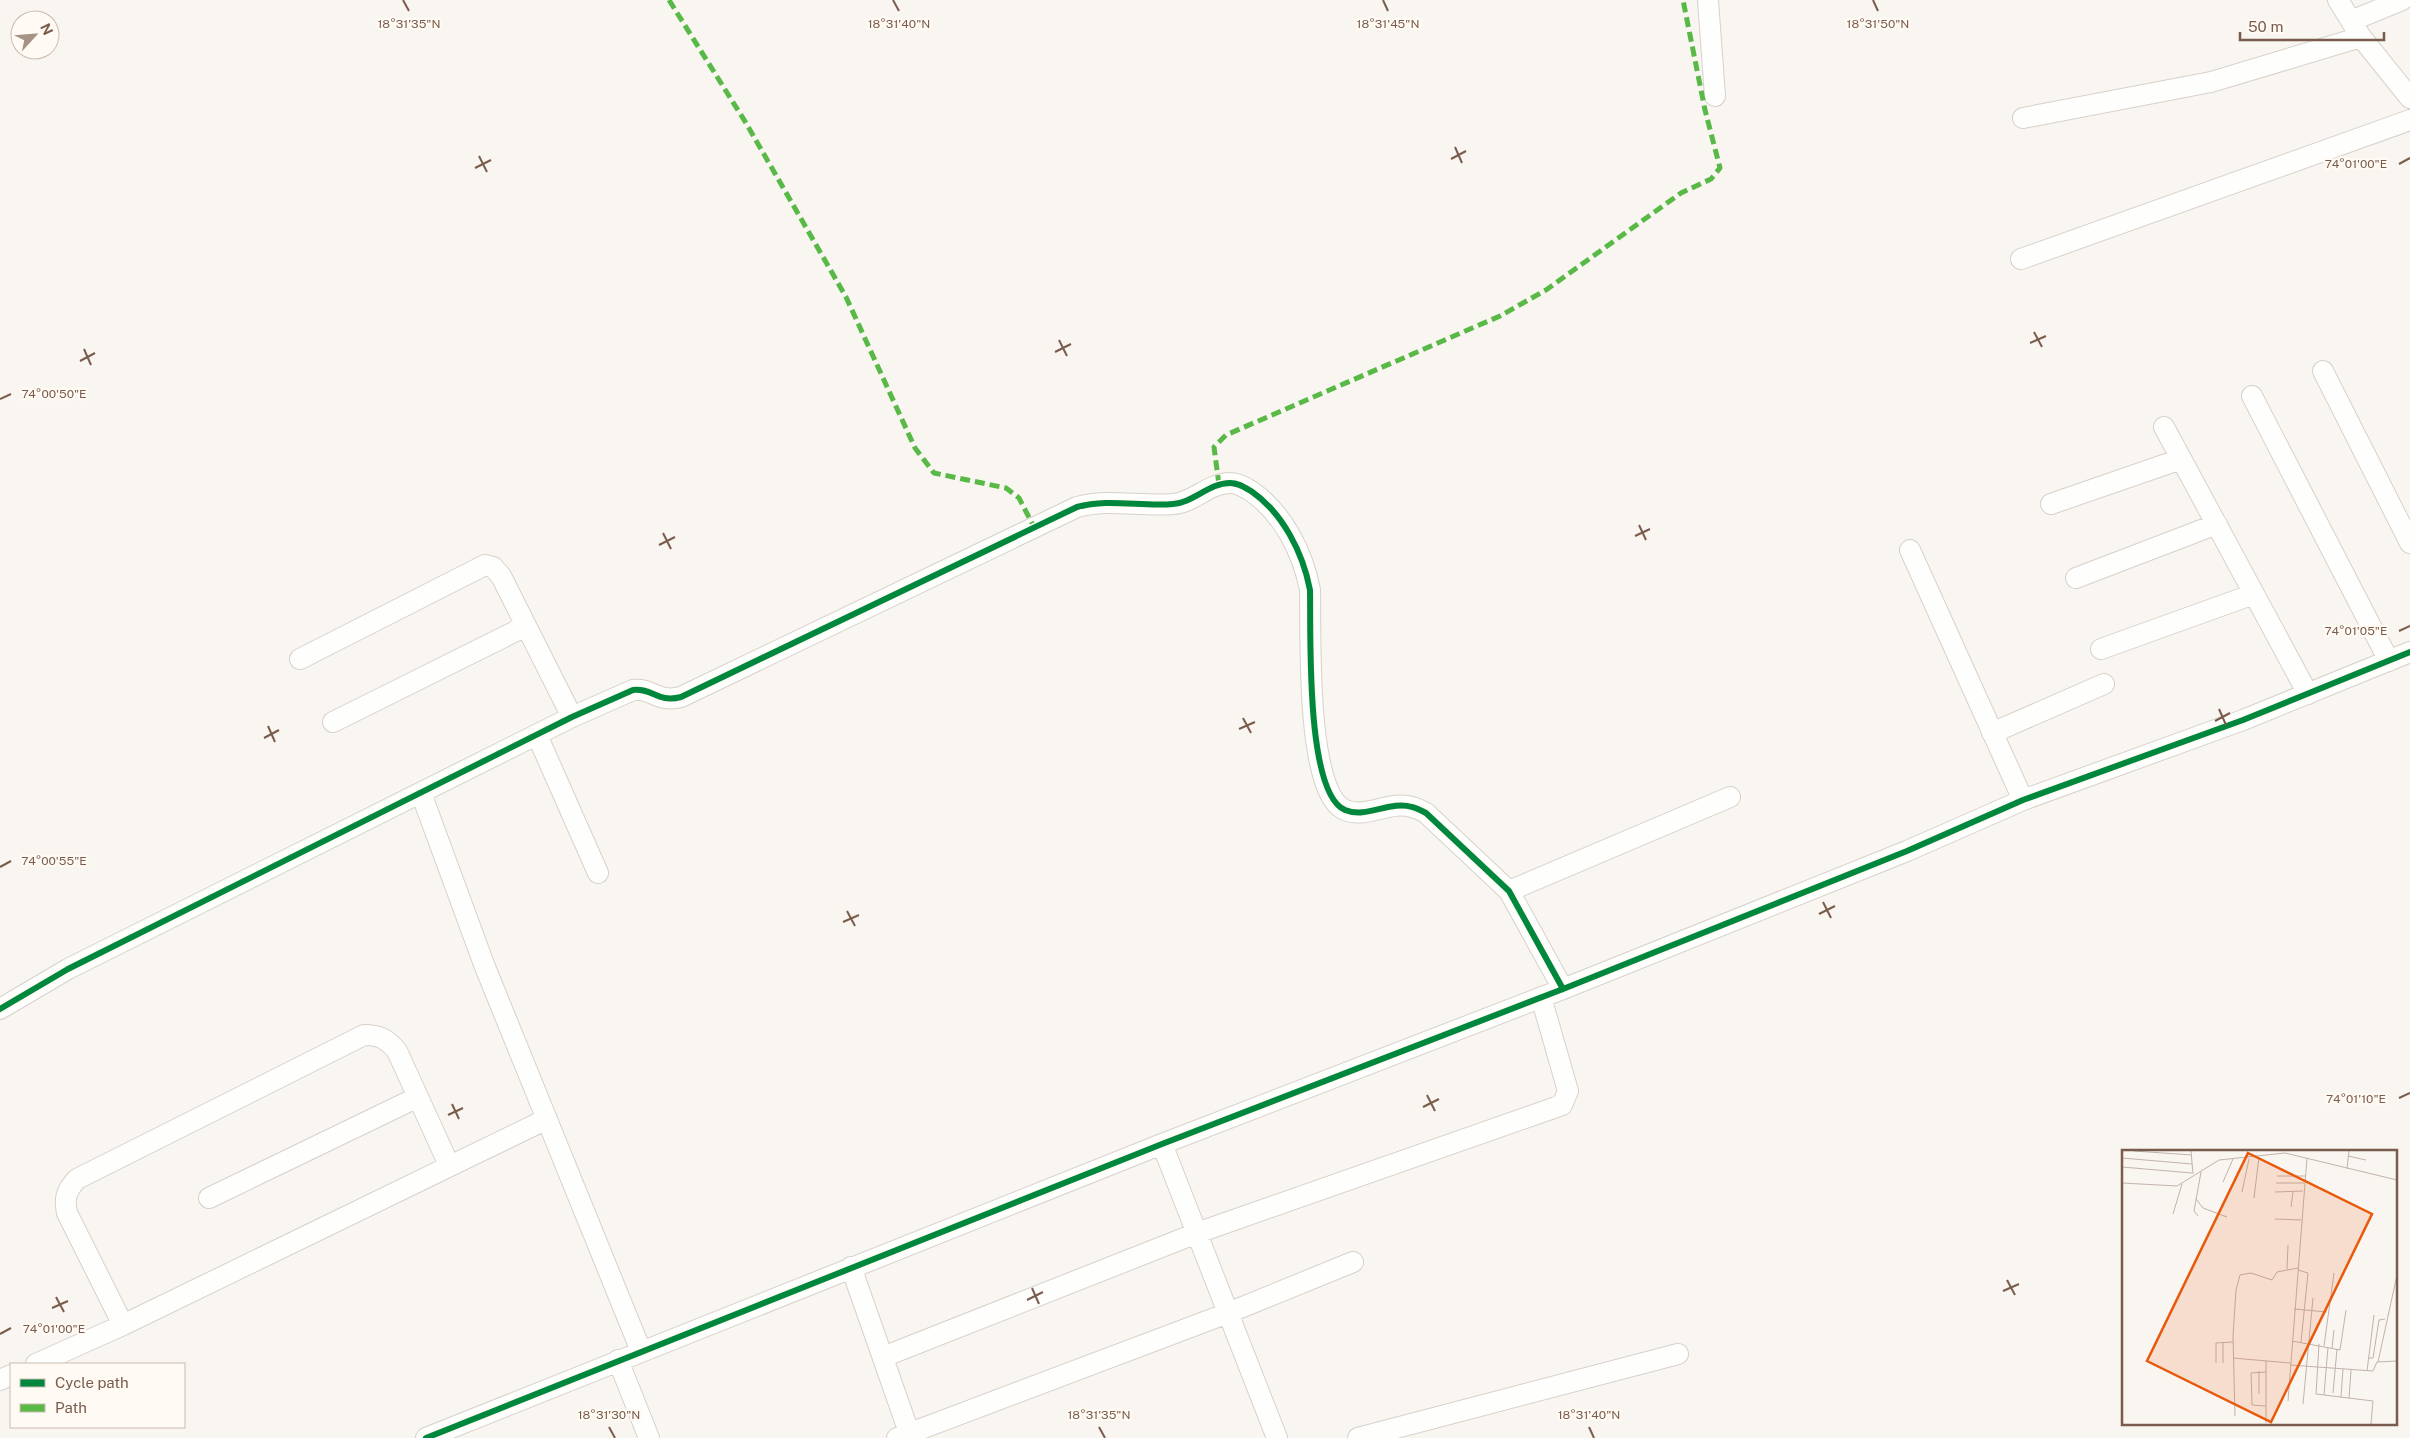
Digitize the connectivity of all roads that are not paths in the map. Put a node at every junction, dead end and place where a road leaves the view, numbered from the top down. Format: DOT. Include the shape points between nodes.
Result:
graph roads {
  1 [pos="1708,0"];
  2 [pos="2338,0"];
  3 [pos="2402,0"];
  4 [pos="2356,29"];
  5 [pos="1715,96"];
  6 [pos="2410,98"];
  7 [pos="2023,118"];
  8 [pos="2410,120"];
  9 [pos="2021,259"];
  10 [pos="2323,371"];
  11 [pos="2252,396"];
  12 [pos="2164,427"];
  13 [pos="2182,459"];
  14 [pos="2051,504"];
  15 [pos="2217,524"];
  16 [pos="2410,543"];
  17 [pos="1910,550"];
  18 [pos="2076,578"];
  19 [pos="2254,594"];
  20 [pos="526,626"];
  21 [pos="2101,649"];
  22 [pos="2410,652"];
  23 [pos="300,659"];
  24 [pos="2389,661"];
  25 [pos="2104,684"];
  26 [pos="2308,694"];
  27 [pos="572,717"];
  28 [pos="333,722"];
  29 [pos="1992,732"];
  30 [pos="537,735"];
  31 [pos="421,793"];
  32 [pos="1730,797"];
  33 [pos="2023,800"];
  34 [pos="598,873"];
  35 [pos="1509,891"];
  36 [pos="1563,989"];
  37 [pos="1541,997"];
  38 [pos="0,1009"];
  39 [pos="418,1097"];
  40 [pos="547,1119"];
  41 [pos="1162,1144"];
  42 [pos="449,1166"];
  43 [pos="210,1198"];
  44 [pos="1197,1234"];
  45 [pos="1353,1262"];
  46 [pos="851,1267"];
  47 [pos="1228,1313"];
  48 [pos="123,1325"];
  49 [pos="641,1351"];
  50 [pos="1678,1354"];
  51 [pos="883,1357"];
  52 [pos="618,1360"];
  53 [pos="38,1363"];
  54 [pos="905,1436"];
  55 [pos="426,1438"];
  56 [pos="649,1438"];
  57 [pos="1278,1438"];
  58 [pos="1358,1438"];
  1 -- 5 [label="street"];
  2 -- 4 [label="street"];
  3 -- 4 [label="street"];
  4 -- 6 [label="street"];
  4 -- 7 [label="street" via="2211,82"];
  8 -- 9 [label="street"];
  10 -- 16 [label="street"];
  11 -- 24 [label="street"];
  12 -- 13 [label="street"];
  13 -- 14 [label="street"];
  13 -- 15 [label="street"];
  15 -- 18 [label="street"];
  15 -- 19 [label="street"];
  17 -- 29 [label="street"];
  19 -- 21 [label="street"];
  19 -- 26 [label="street"];
  20 -- 23 [label="street" via="501,576 493,567 485,565"];
  20 -- 27 [label="street"];
  20 -- 28 [label="street"];
  22 -- 24 [label="street"];
  24 -- 26 [label="street"];
  25 -- 29 [label="street"];
  26 -- 33 [label="street"];
  27 -- 30 [label="street"];
  27 -- 35 [label="street" via="633,690 642,689 667,700 681,697 1078,507 1113,502 1173,504 1187,501 1219,485 1241,485 1263,500 1279,518 1307,575 1314,731 1326,788 1343,809 1356,813 1401,806 1412,806 1426,813"];
  29 -- 33 [label="street"];
  30 -- 31 [label="street"];
  30 -- 34 [label="street"];
  31 -- 38 [label="street" via="68,969"];
  31 -- 40 [label="street" via="485,967"];
  32 -- 35 [label="street"];
  33 -- 36 [label="street" via="1907,851"];
  35 -- 36 [label="street"];
  36 -- 37 [label="street"];
  37 -- 41 [label="street"];
  37 -- 44 [label="street" via="1568,1091 1562,1105"];
  39 -- 42 [label="street"];
  39 -- 43 [label="street"];
  39 -- 48 [label="street" via="397,1051 388,1040 378,1035 364,1036 77,1179 68,1189 65,1199 67,1213"];
  40 -- 42 [label="street"];
  40 -- 49 [label="street"];
  41 -- 44 [label="street"];
  41 -- 46 [label="street"];
  42 -- 48 [label="street"];
  44 -- 47 [label="street"];
  44 -- 51 [label="street"];
  45 -- 47 [label="street"];
  46 -- 49 [label="street"];
  46 -- 51 [label="street"];
  47 -- 54 [label="street"];
  47 -- 57 [label="street"];
  48 -- 53 [label="street"];
  49 -- 52 [label="street"];
  50 -- 58 [label="street"];
  51 -- 54 [label="street"];
  52 -- 55 [label="street"];
  52 -- 56 [label="street"];
}
